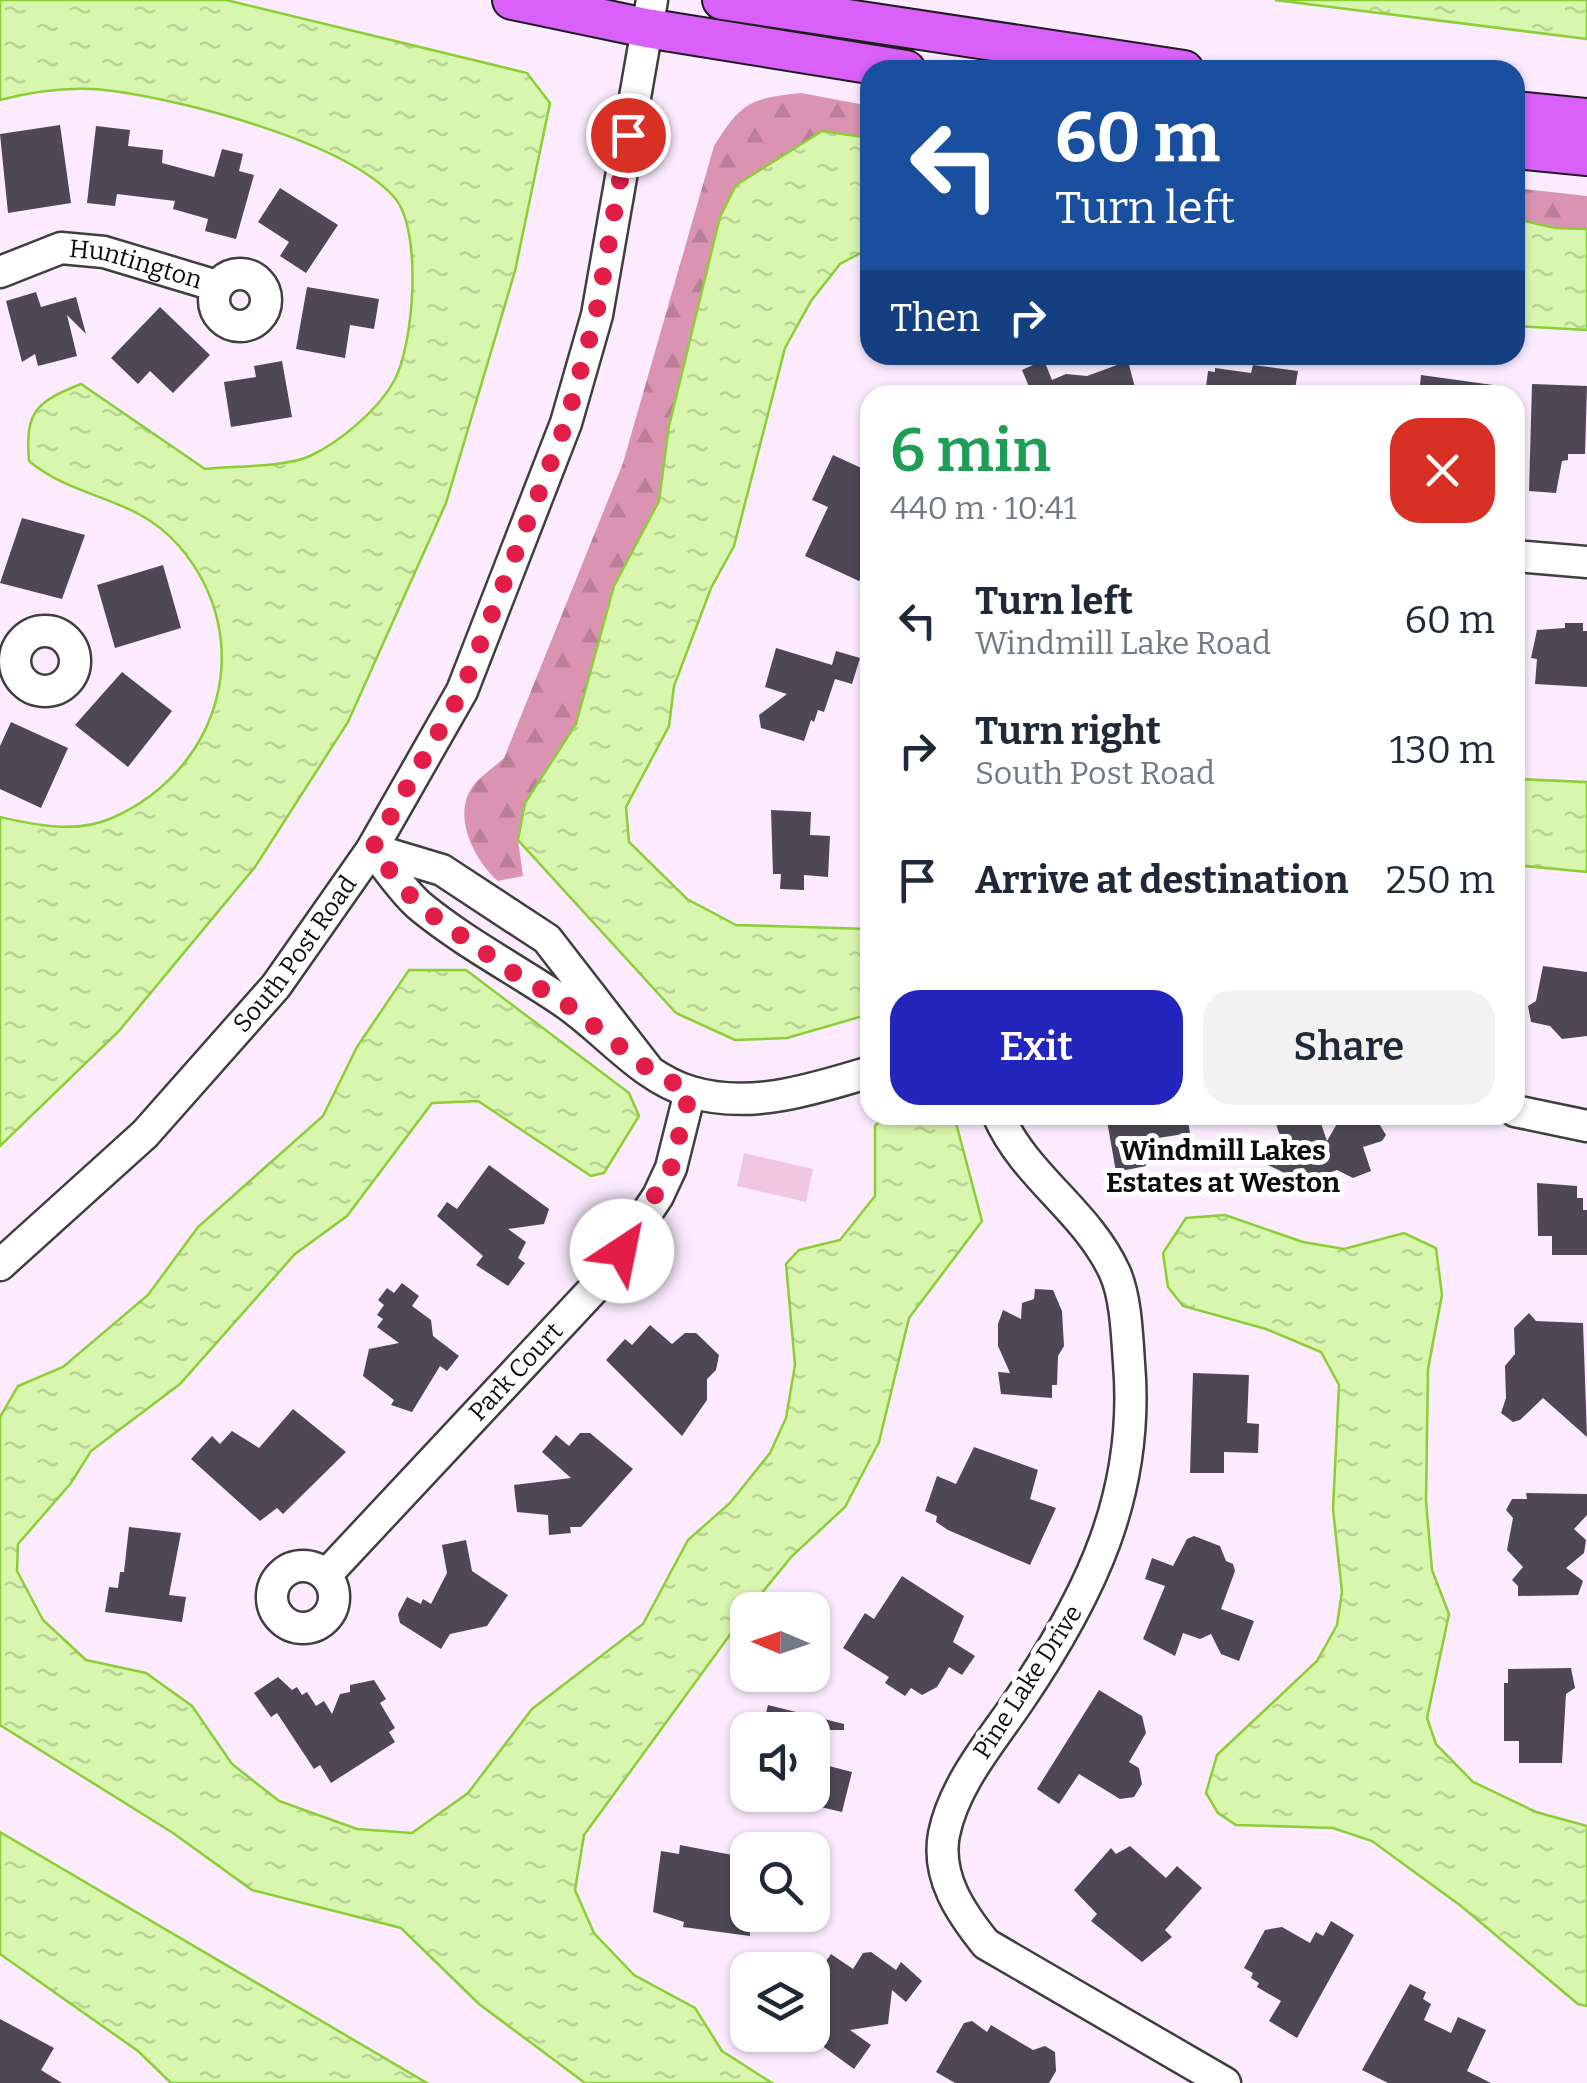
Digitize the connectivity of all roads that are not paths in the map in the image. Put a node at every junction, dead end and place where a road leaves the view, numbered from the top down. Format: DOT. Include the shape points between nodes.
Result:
graph roads {
  1 [pos="512,0"];
  2 [pos="722,0"];
  3 [pos="649,14"];
  4 [pos="860,60"];
  5 [pos="1118,60"];
  6 [pos="1525,112"];
  7 [pos="1587,118"];
  8 [pos="1525,151"];
  9 [pos="1587,156"];
  10 [pos="0,272"];
  11 [pos="217,286"];
  12 [pos="1525,557"];
  13 [pos="1587,562"];
  14 [pos="372,849"];
  15 [pos="647,1068"];
  16 [pos="860,1075"];
  17 [pos="690,1092"];
  18 [pos="1525,1113"];
  19 [pos="1002,1125"];
  20 [pos="1587,1126"];
  21 [pos="0,1266"];
  22 [pos="326,1575"];
  23 [pos="1225,2083"];
  1 -- 3 [label="main road"];
  2 -- 5 [label="main road"];
  3 -- 4 [label="main road"];
  3 -- 14 [label="street, South Post Road" via="596,315 566,423 462,691"];
  6 -- 7 [label="main road"];
  8 -- 9 [label="main road"];
  10 -- 11 [label="street, Huntington" via="60,248 90,250"];
  12 -- 13 [label="street"];
  14 -- 15 [label="street" via="418,905 560,999"];
  14 -- 15 [label="street" via="442,870 547,939"];
  14 -- 21 [label="street, South Post Road" via="276,986 158,1120"];
  15 -- 17 [label="street"];
  16 -- 17 [label="street" via="745,1100"];
  17 -- 22 [label="street, Park Court" via="658,1196 603,1279"];
  18 -- 20 [label="street"];
  19 -- 23 [label="street, Pine Lake Drive" via="1011,1145 1084,1223 1116,1276 1130,1364 1129,1445 1112,1531 1057,1644 955,1802 944,1837 945,1868 960,1912 986,1944"];
}
